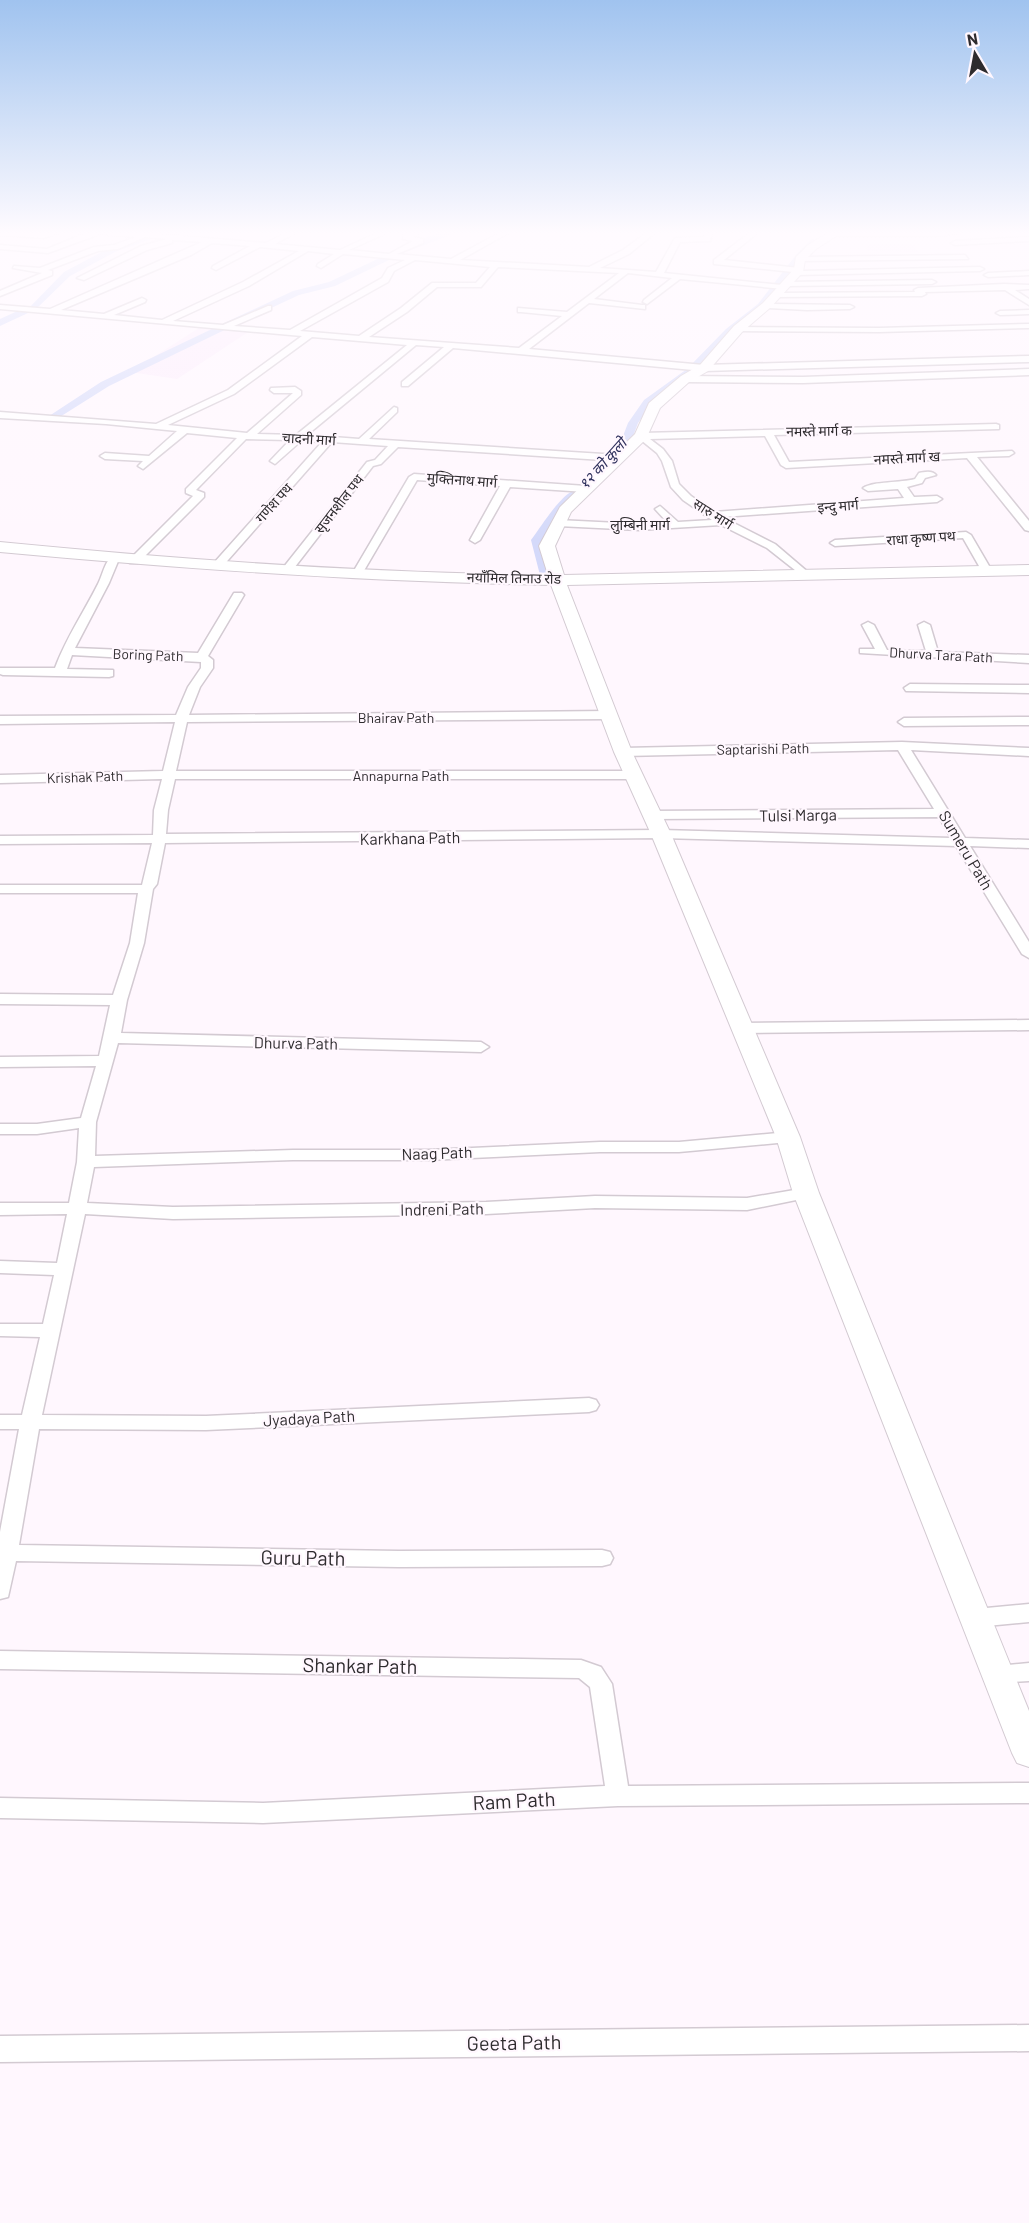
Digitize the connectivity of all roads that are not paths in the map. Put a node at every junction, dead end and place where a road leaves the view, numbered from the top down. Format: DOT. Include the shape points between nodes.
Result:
graph roads {
  1 [pos="309,335"];
  2 [pos="319,335"];
  3 [pos="366,335"];
  4 [pos="541,335"];
  5 [pos="733,335"];
  6 [pos="361,338"];
  7 [pos="414,343"];
  8 [pos="452,345"];
  9 [pos="521,351"];
  10 [pos="1029,359"];
  11 [pos="704,368"];
  12 [pos="1029,372"];
  13 [pos="685,380"];
  14 [pos="405,384"];
  15 [pos="274,390"];
  16 [pos="394,410"];
  17 [pos="0,415"];
  18 [pos="157,426"];
  19 [pos="996,427"];
  20 [pos="184,430"];
  21 [pos="768,433"];
  22 [pos="247,436"];
  23 [pos="641,436"];
  24 [pos="298,438"];
  25 [pos="330,440"];
  26 [pos="361,442"];
  27 [pos="394,445"];
  28 [pos="1009,453"];
  29 [pos="970,455"];
  30 [pos="105,456"];
  31 [pos="614,458"];
  32 [pos="275,461"];
  33 [pos="931,474"];
  34 [pos="507,483"];
  35 [pos="900,486"];
  36 [pos="582,488"];
  37 [pos="868,488"];
  38 [pos="937,499"];
  39 [pos="911,500"];
  40 [pos="660,508"];
  41 [pos="717,518"];
  42 [pos="558,523"];
  43 [pos="675,524"];
  44 [pos="1029,528"];
  45 [pos="475,540"];
  46 [pos="835,543"];
  47 [pos="0,547"];
  48 [pos="114,559"];
  49 [pos="134,561"];
  50 [pos="217,566"];
  51 [pos="287,570"];
  52 [pos="1029,570"];
  53 [pos="987,571"];
  54 [pos="357,574"];
  55 [pos="805,575"];
  56 [pos="558,580"];
  57 [pos="238,595"];
  58 [pos="868,625"];
  59 [pos="924,625"];
  60 [pos="67,651"];
  61 [pos="864,651"];
  62 [pos="883,653"];
  63 [pos="933,655"];
  64 [pos="201,657"];
  65 [pos="1029,659"];
  66 [pos="3,671"];
  67 [pos="60,672"];
  68 [pos="109,673"];
  69 [pos="910,688"];
  70 [pos="1029,689"];
  71 [pos="609,716"];
  72 [pos="182,717"];
  73 [pos="0,720"];
  74 [pos="904,722"];
  75 [pos="1029,722"];
  76 [pos="902,746"];
  77 [pos="623,752"];
  78 [pos="1029,752"];
  79 [pos="633,775"];
  80 [pos="169,776"];
  81 [pos="0,780"];
  82 [pos="945,813"];
  83 [pos="656,825"];
  84 [pos="0,840"];
  85 [pos="159,840"];
  86 [pos="960,842"];
  87 [pos="1029,844"];
  88 [pos="0,889"];
  89 [pos="146,889"];
  90 [pos="1029,954"];
  91 [pos="0,999"];
  92 [pos="119,1000"];
  93 [pos="1029,1025"];
  94 [pos="742,1028"];
  95 [pos="112,1038"];
  96 [pos="481,1047"];
  97 [pos="106,1061"];
  98 [pos="0,1062"];
  99 [pos="88,1122"];
  100 [pos="0,1129"];
  101 [pos="788,1137"];
  102 [pos="86,1162"];
  103 [pos="806,1193"];
  104 [pos="77,1208"];
  105 [pos="0,1209"];
  106 [pos="0,1267"];
  107 [pos="65,1269"];
  108 [pos="0,1330"];
  109 [pos="51,1331"];
  110 [pos="589,1405"];
  111 [pos="0,1422"];
  112 [pos="30,1422"];
  113 [pos="2,1553"];
  114 [pos="602,1558"];
  115 [pos="0,1591"];
  116 [pos="1029,1613"];
  117 [pos="976,1618"];
  118 [pos="0,1660"];
  119 [pos="1029,1672"];
  120 [pos="996,1674"];
  121 [pos="1029,1754"];
  122 [pos="1029,1793"];
  123 [pos="618,1796"];
  124 [pos="0,1808"];
  125 [pos="1029,2038"];
  126 [pos="0,2049"];
  1 -- 18 [label="street" via="231,392"];
  2 -- 6 [label="street"];
  3 -- 6 [label="street"];
  4 -- 9 [label="street"];
  5 -- 11 [label="street"];
  6 -- 7 [label="street"];
  7 -- 8 [label="street"];
  7 -- 24 [label="street"];
  8 -- 9 [label="street"];
  8 -- 14 [label="street"];
  9 -- 11 [label="street"];
  10 -- 11 [label="street"];
  11 -- 13 [label="street"];
  12 -- 13 [label="street"];
  13 -- 23 [label="street" via="654,406"];
  15 -- 22 [label="street" via="298,393"];
  16 -- 26 [label="street"];
  17 -- 18 [label="street, चादनी मार्ग"];
  18 -- 20 [label="street, चादनी मार्ग"];
  19 -- 21 [label="street, नमस्ते मार्ग क"];
  20 -- 22 [label="street, चादनी मार्ग"];
  20 -- 30 [label="street" via="147,463"];
  21 -- 23 [label="street, नमस्ते मार्ग क"];
  21 -- 29 [label="street, नमस्ते मार्ग ख" via="786,465"];
  22 -- 24 [label="street, चादनी मार्ग"];
  22 -- 49 [label="street" via="190,491 200,495"];
  23 -- 31 [label="street"];
  23 -- 41 [label="street, सारु मार्ग" via="668,461 674,485"];
  24 -- 25 [label="street, चादनी मार्ग"];
  24 -- 32 [label="street"];
  25 -- 26 [label="street, चादनी मार्ग"];
  25 -- 50 [label="street, गणेश पथ"];
  26 -- 27 [label="street, चादनी मार्ग"];
  27 -- 31 [label="street, चादनी मार्ग"];
  27 -- 51 [label="street, सृजनशील पथ" via="378,462 370,464"];
  28 -- 29 [label="street"];
  29 -- 44 [label="street"];
  31 -- 36 [label="street"];
  33 -- 35 [label="street"];
  34 -- 36 [label="street, मुक्तिनाथ मार्ग"];
  34 -- 45 [label="street"];
  34 -- 54 [label="street, मुक्तिनाथ मार्ग" via="414,477"];
  35 -- 37 [label="street"];
  35 -- 39 [label="street"];
  36 -- 42 [label="street"];
  38 -- 39 [label="street, इन्दु मार्ग"];
  39 -- 41 [label="street, इन्दु मार्ग"];
  40 -- 43 [label="street"];
  41 -- 43 [label="street, लुम्बिनी मार्ग"];
  41 -- 55 [label="street, सारु मार्ग" via="771,546"];
  42 -- 43 [label="street, लुम्बिनी मार्ग" via="639,527"];
  42 -- 56 [label="street" via="547,546"];
  46 -- 53 [label="street, राधा कृष्ण पथ" via="966,535"];
  47 -- 48 [label="street, नयाँमिल तिनाउ रोड"];
  48 -- 49 [label="street, नयाँमिल तिनाउ रोड"];
  48 -- 60 [label="street"];
  49 -- 50 [label="street, नयाँमिल तिनाउ रोड"];
  50 -- 51 [label="street, नयाँमिल तिनाउ रोड"];
  51 -- 54 [label="street, नयाँमिल तिनाउ रोड"];
  52 -- 53 [label="street, नयाँमिल तिनाउ रोड"];
  53 -- 55 [label="street, नयाँमिल तिनाउ रोड"];
  54 -- 56 [label="street, नयाँमिल तिनाउ रोड"];
  55 -- 56 [label="street, नयाँमिल तिनाउ रोड"];
  56 -- 71 [label="street"];
  57 -- 64 [label="street"];
  58 -- 62 [label="street, Dhurva Tara Path"];
  59 -- 63 [label="street"];
  60 -- 64 [label="street, Boring Path"];
  60 -- 67 [label="street"];
  61 -- 62 [label="street"];
  62 -- 63 [label="street, Dhurva Tara Path"];
  63 -- 65 [label="street, Dhurva Tara Path"];
  64 -- 72 [label="street, Boring Path" via="207,660 207,668"];
  66 -- 67 [label="street"];
  67 -- 68 [label="street"];
  69 -- 70 [label="street"];
  71 -- 72 [label="street, Bhairav Path"];
  71 -- 77 [label="street"];
  72 -- 73 [label="street, Bhairav Path"];
  72 -- 80 [label="street, Boring Path"];
  74 -- 75 [label="street"];
  76 -- 77 [label="street, Saptarishi Path"];
  76 -- 78 [label="street, Saptarishi Path"];
  76 -- 82 [label="street, Sumeru Path"];
  77 -- 79 [label="street"];
  79 -- 80 [label="street, Annapurna Path"];
  79 -- 83 [label="street"];
  80 -- 81 [label="street, Krishak Path"];
  80 -- 85 [label="street, Boring Path" via="160,810"];
  82 -- 83 [label="street, Tulsi Marga"];
  82 -- 86 [label="street, Sumeru Path"];
  83 -- 85 [label="street, Karkhana Path"];
  83 -- 86 [label="street"];
  83 -- 94 [label="street"];
  84 -- 85 [label="street, Karkhana Path"];
  85 -- 89 [label="street, Boring Path"];
  86 -- 87 [label="street"];
  86 -- 90 [label="street, Sumeru Path"];
  88 -- 89 [label="street"];
  89 -- 92 [label="street, Boring Path" via="137,944"];
  91 -- 92 [label="street"];
  92 -- 95 [label="street, Boring Path"];
  93 -- 94 [label="street"];
  94 -- 101 [label="street"];
  95 -- 96 [label="street, Dhurva Path"];
  95 -- 97 [label="street, Boring Path"];
  97 -- 98 [label="street"];
  97 -- 99 [label="street, Boring Path"];
  99 -- 100 [label="street"];
  99 -- 102 [label="street, Boring Path"];
  101 -- 102 [label="street, Naag Path" via="679,1147"];
  101 -- 103 [label="street"];
  102 -- 104 [label="street, Boring Path"];
  103 -- 104 [label="street, Indreni Path" via="747,1204 595,1202 486,1208 173,1213"];
  103 -- 117 [label="street"];
  104 -- 105 [label="street, Indreni Path"];
  104 -- 107 [label="street, Boring Path"];
  106 -- 107 [label="street"];
  107 -- 109 [label="street, Boring Path"];
  108 -- 109 [label="street"];
  109 -- 112 [label="street, Boring Path"];
  110 -- 112 [label="street, Jyadaya Path" via="206,1423"];
  111 -- 112 [label="street, Jyadaya Path"];
  112 -- 113 [label="street, Boring Path"];
  113 -- 114 [label="street, Guru Path"];
  113 -- 115 [label="street, Boring Path"];
  116 -- 117 [label="street"];
  117 -- 120 [label="street"];
  118 -- 123 [label="street, Shankar Path" via="581,1669 593,1674 601,1684"];
  119 -- 120 [label="street"];
  120 -- 121 [label="street"];
  122 -- 123 [label="street, Ram Path"];
  123 -- 124 [label="street, Ram Path" via="263,1813"];
  125 -- 126 [label="street, Geeta Path"];
}
